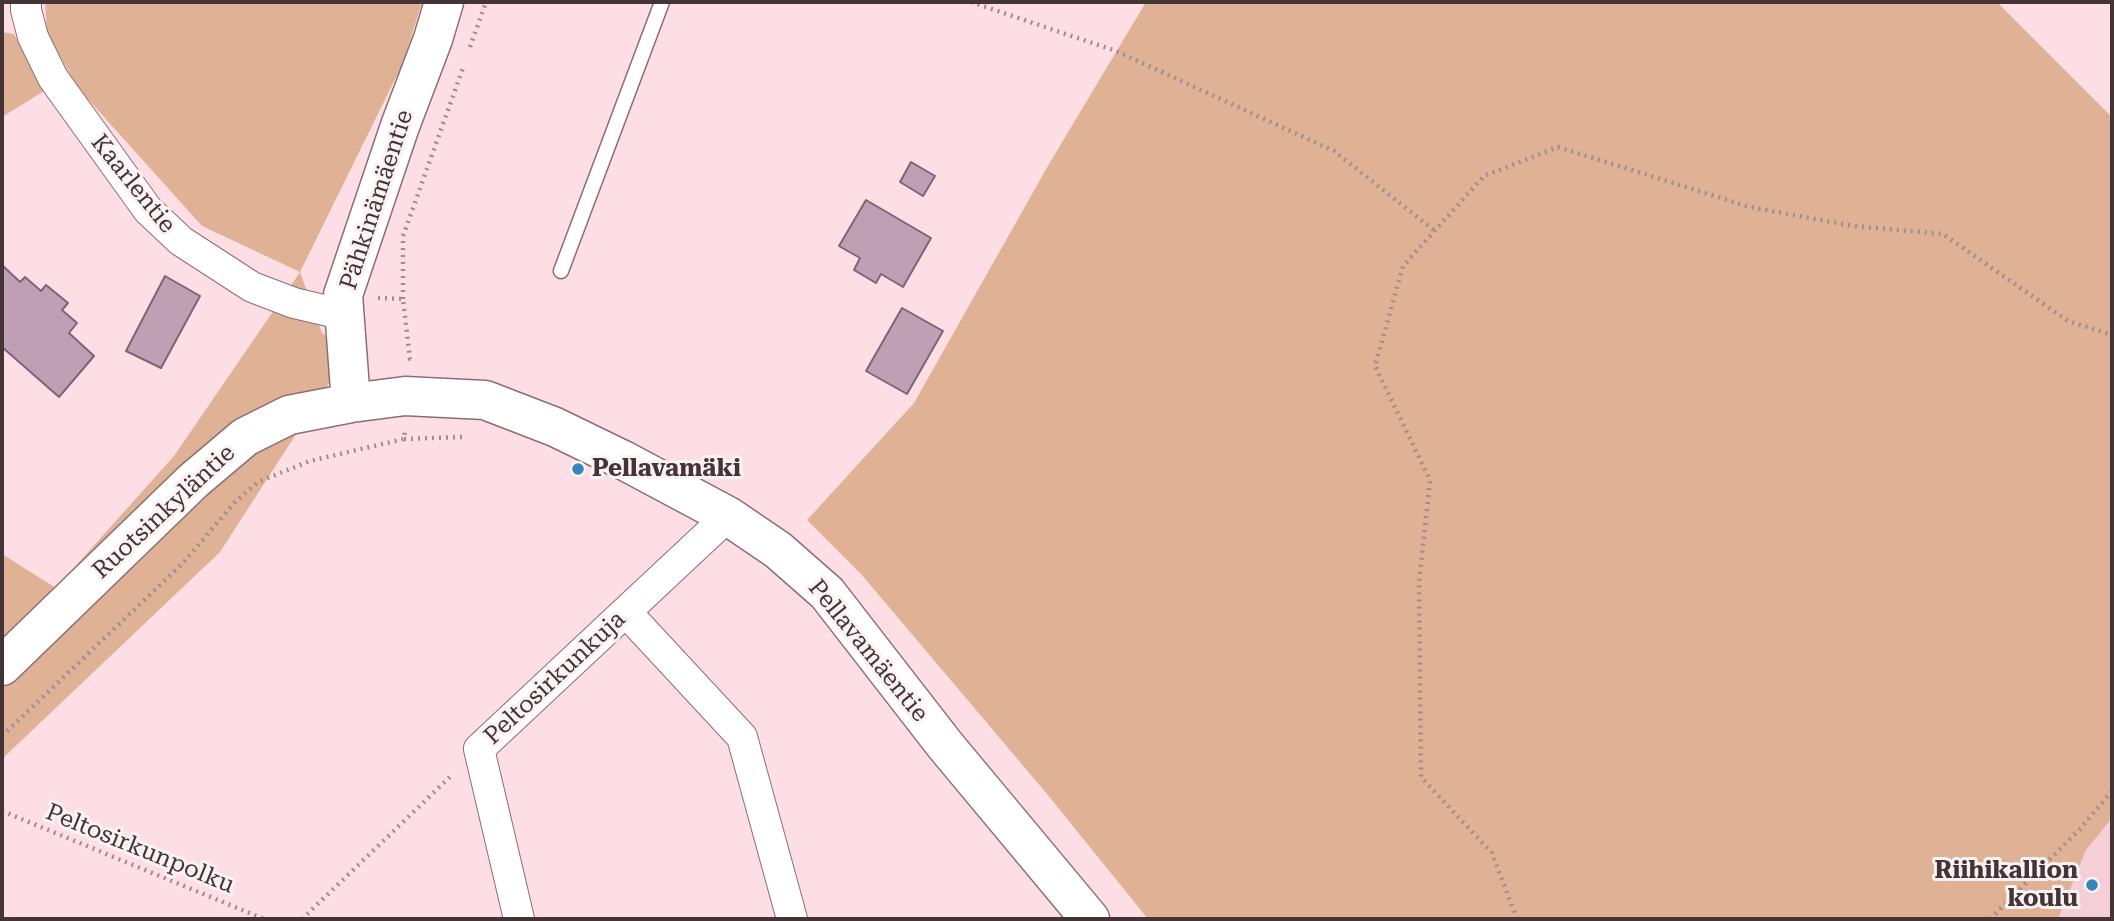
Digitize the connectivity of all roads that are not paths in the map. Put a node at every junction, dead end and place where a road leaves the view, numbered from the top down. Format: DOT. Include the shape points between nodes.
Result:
graph roads {
  1 [pos="26,2"];
  2 [pos="444,2"];
  3 [pos="662,2"];
  4 [pos="561,271"];
  5 [pos="345,315"];
  6 [pos="351,403"];
  7 [pos="728,516"];
  8 [pos="626,612"];
  9 [pos="2,666"];
  10 [pos="519,919"];
  11 [pos="792,919"];
  12 [pos="1090,919"];
  1 -- 5 [label="street, Kaarlentie" via="33,37 53,78 148,210 181,241 253,288"];
  2 -- 5 [label="street, Pähkinämäentie" via="343,295"];
  3 -- 4 [label="lane"];
  5 -- 6 [label="street, Pähkinämäentie"];
  6 -- 7 [label="street, Pellavamäentie" via="408,378 485,400 625,461"];
  6 -- 9 [label="street, Ruotsinkyläntie" via="289,415 245,437 193,481"];
  7 -- 8 [label="street, Peltosirkunkuja"];
  7 -- 12 [label="street, Pellavamäentie" via="778,550 827,593 945,745"];
  8 -- 10 [label="street, Peltosirkunkuja" via="479,749"];
  8 -- 11 [label="street" via="742,737"];
}
